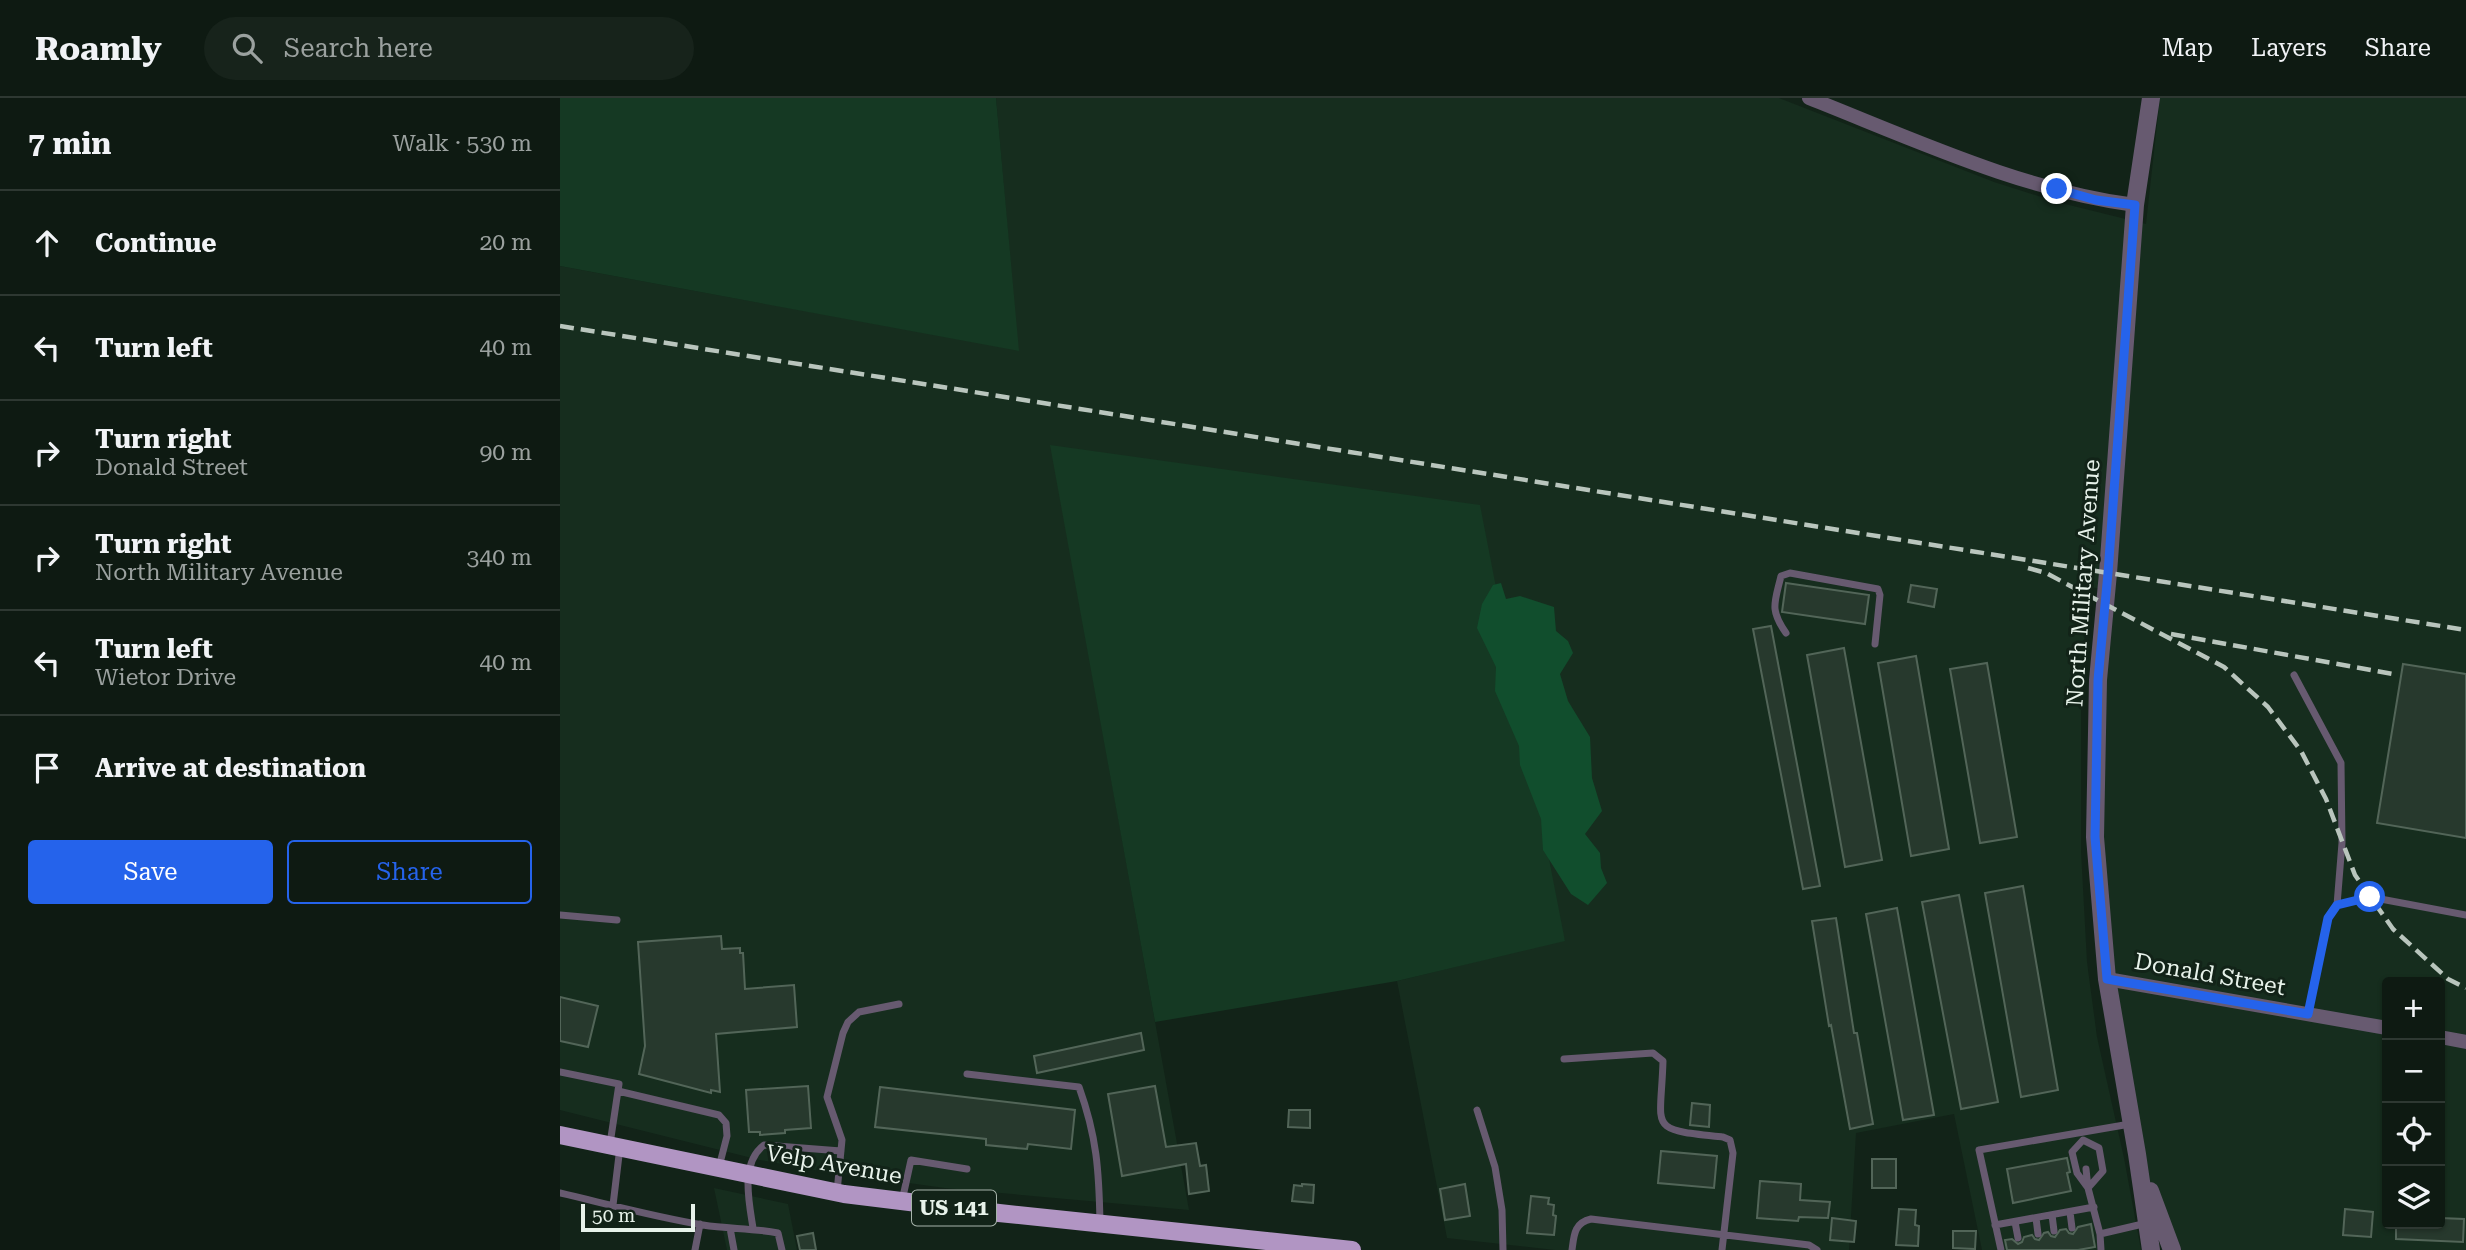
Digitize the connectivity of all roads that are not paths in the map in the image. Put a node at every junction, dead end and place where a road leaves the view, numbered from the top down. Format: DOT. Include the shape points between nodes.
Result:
graph roads {
  1 [pos="1809,98"];
  2 [pos="2151,98"];
  3 [pos="2135,205"];
  4 [pos="1786,633"];
  5 [pos="1875,644"];
  6 [pos="2294,675"];
  7 [pos="2337,905"];
  8 [pos="560,915"];
  9 [pos="2466,915"];
  10 [pos="617,920"];
  11 [pos="2107,979"];
  12 [pos="899,1004"];
  13 [pos="2308,1014"];
  14 [pos="2382,1027"];
  15 [pos="2445,1038"];
  16 [pos="2466,1042"];
  17 [pos="1564,1059"];
  18 [pos="560,1072"];
  19 [pos="967,1074"];
  20 [pos="618,1091"];
  21 [pos="1477,1110"];
  22 [pos="2131,1124"];
  23 [pos="560,1135"];
  24 [pos="2082,1136"];
  25 [pos="615,1146"];
  26 [pos="841,1151"];
  27 [pos="2084,1151"];
  28 [pos="2137,1154"];
  29 [pos="719,1168"];
  30 [pos="967,1168"];
  31 [pos="2086,1169"];
  32 [pos="748,1174"];
  33 [pos="2088,1188"];
  34 [pos="560,1193"];
  35 [pos="837,1193"];
  36 [pos="902,1201"];
  37 [pos="613,1205"];
  38 [pos="2094,1207"];
  39 [pos="2070,1212"];
  40 [pos="2052,1215"];
  41 [pos="2036,1218"];
  42 [pos="2015,1222"];
  43 [pos="2147,1223"];
  44 [pos="700,1224"];
  45 [pos="1100,1224"];
  46 [pos="1995,1225"];
  47 [pos="730,1228"];
  48 [pos="753,1228"];
  49 [pos="2072,1228"];
  50 [pos="2054,1231"];
  51 [pos="1723,1234"];
  52 [pos="2038,1234"];
  53 [pos="2100,1234"];
  54 [pos="2018,1238"];
  55 [pos="1782,1246"];
  56 [pos="695,1250"];
  57 [pos="734,1250"];
  58 [pos="782,1250"];
  59 [pos="1352,1250"];
  60 [pos="1503,1250"];
  61 [pos="1572,1250"];
  62 [pos="1721,1250"];
  63 [pos="1816,1250"];
  64 [pos="2001,1250"];
  65 [pos="2101,1250"];
  66 [pos="2151,1250"];
  67 [pos="2172,1250"];
  1 -- 3 [label="street" via="2015,176 2086,197"];
  2 -- 3 [label="street, North Military Avenue"];
  3 -- 11 [label="street, North Military Avenue" via="2098,680 2095,837"];
  4 -- 5 [label="lane" via="1773,609 1781,576 1790,573 1878,589"];
  6 -- 7 [label="lane" via="2340,763 2342,842"];
  7 -- 9 [label="lane" via="2370,897"];
  7 -- 13 [label="lane" via="2328,918"];
  8 -- 10 [label="lane"];
  11 -- 13 [label="street, Donald Street"];
  11 -- 22 [label="street, North Military Avenue"];
  12 -- 26 [label="lane" via="859,1012 843,1033 827,1097 842,1140"];
  13 -- 14 [label="street, Donald Street"];
  15 -- 16 [label="street"];
  17 -- 51 [label="lane" via="1660,1056 1659,1109 1665,1126 1676,1132 1723,1137 1732,1144"];
  18 -- 20 [label="lane" via="619,1084"];
  19 -- 45 [label="lane" via="1079,1087 1098,1161"];
  20 -- 25 [label="lane"];
  20 -- 29 [label="lane" via="719,1115 726,1123 727,1136"];
  21 -- 60 [label="lane" via="1495,1167"];
  22 -- 24 [label="lane"];
  22 -- 28 [label="street, North Military Avenue"];
  23 -- 25 [label="main road, Velp Avenue / US 141"];
  24 -- 27 [label="lane"];
  24 -- 33 [label="lane" via="2072,1152 2077,1172"];
  24 -- 33 [label="lane" via="2099,1148 2103,1171"];
  24 -- 46 [label="lane" via="1979,1150"];
  25 -- 29 [label="main road, Velp Avenue / US 141"];
  25 -- 37 [label="lane"];
  26 -- 32 [label="lane" via="764,1145 757,1150"];
  26 -- 35 [label="lane"];
  28 -- 43 [label="street, North Military Avenue"];
  28 -- 67 [label="street, North Military Avenue"];
  29 -- 32 [label="main road, Velp Avenue / US 141"];
  30 -- 36 [label="lane" via="911,1160"];
  31 -- 33 [label="lane"];
  32 -- 35 [label="main road, Velp Avenue / US 141"];
  32 -- 48 [label="lane"];
  33 -- 38 [label="lane"];
  34 -- 37 [label="lane"];
  35 -- 36 [label="main road, Velp Avenue / US 141"];
  36 -- 45 [label="main road, Velp Avenue / US 141"];
  37 -- 44 [label="lane"];
  38 -- 39 [label="lane"];
  38 -- 53 [label="lane"];
  39 -- 40 [label="lane"];
  39 -- 49 [label="lane"];
  40 -- 41 [label="lane"];
  40 -- 50 [label="lane"];
  41 -- 42 [label="lane"];
  41 -- 52 [label="lane"];
  42 -- 46 [label="lane"];
  42 -- 54 [label="lane"];
  43 -- 53 [label="lane"];
  43 -- 66 [label="street, North Military Avenue"];
  44 -- 47 [label="lane"];
  44 -- 56 [label="lane"];
  45 -- 59 [label="main road, Velp Avenue / US 141" via="1211,1239"];
  46 -- 64 [label="lane"];
  47 -- 48 [label="lane"];
  47 -- 57 [label="lane"];
  48 -- 58 [label="lane" via="778,1233"];
  51 -- 55 [label="lane"];
  51 -- 61 [label="lane" via="1591,1219 1575,1229"];
  51 -- 62 [label="lane"];
  53 -- 65 [label="lane"];
  55 -- 63 [label="lane" via="1809,1245"];
}
